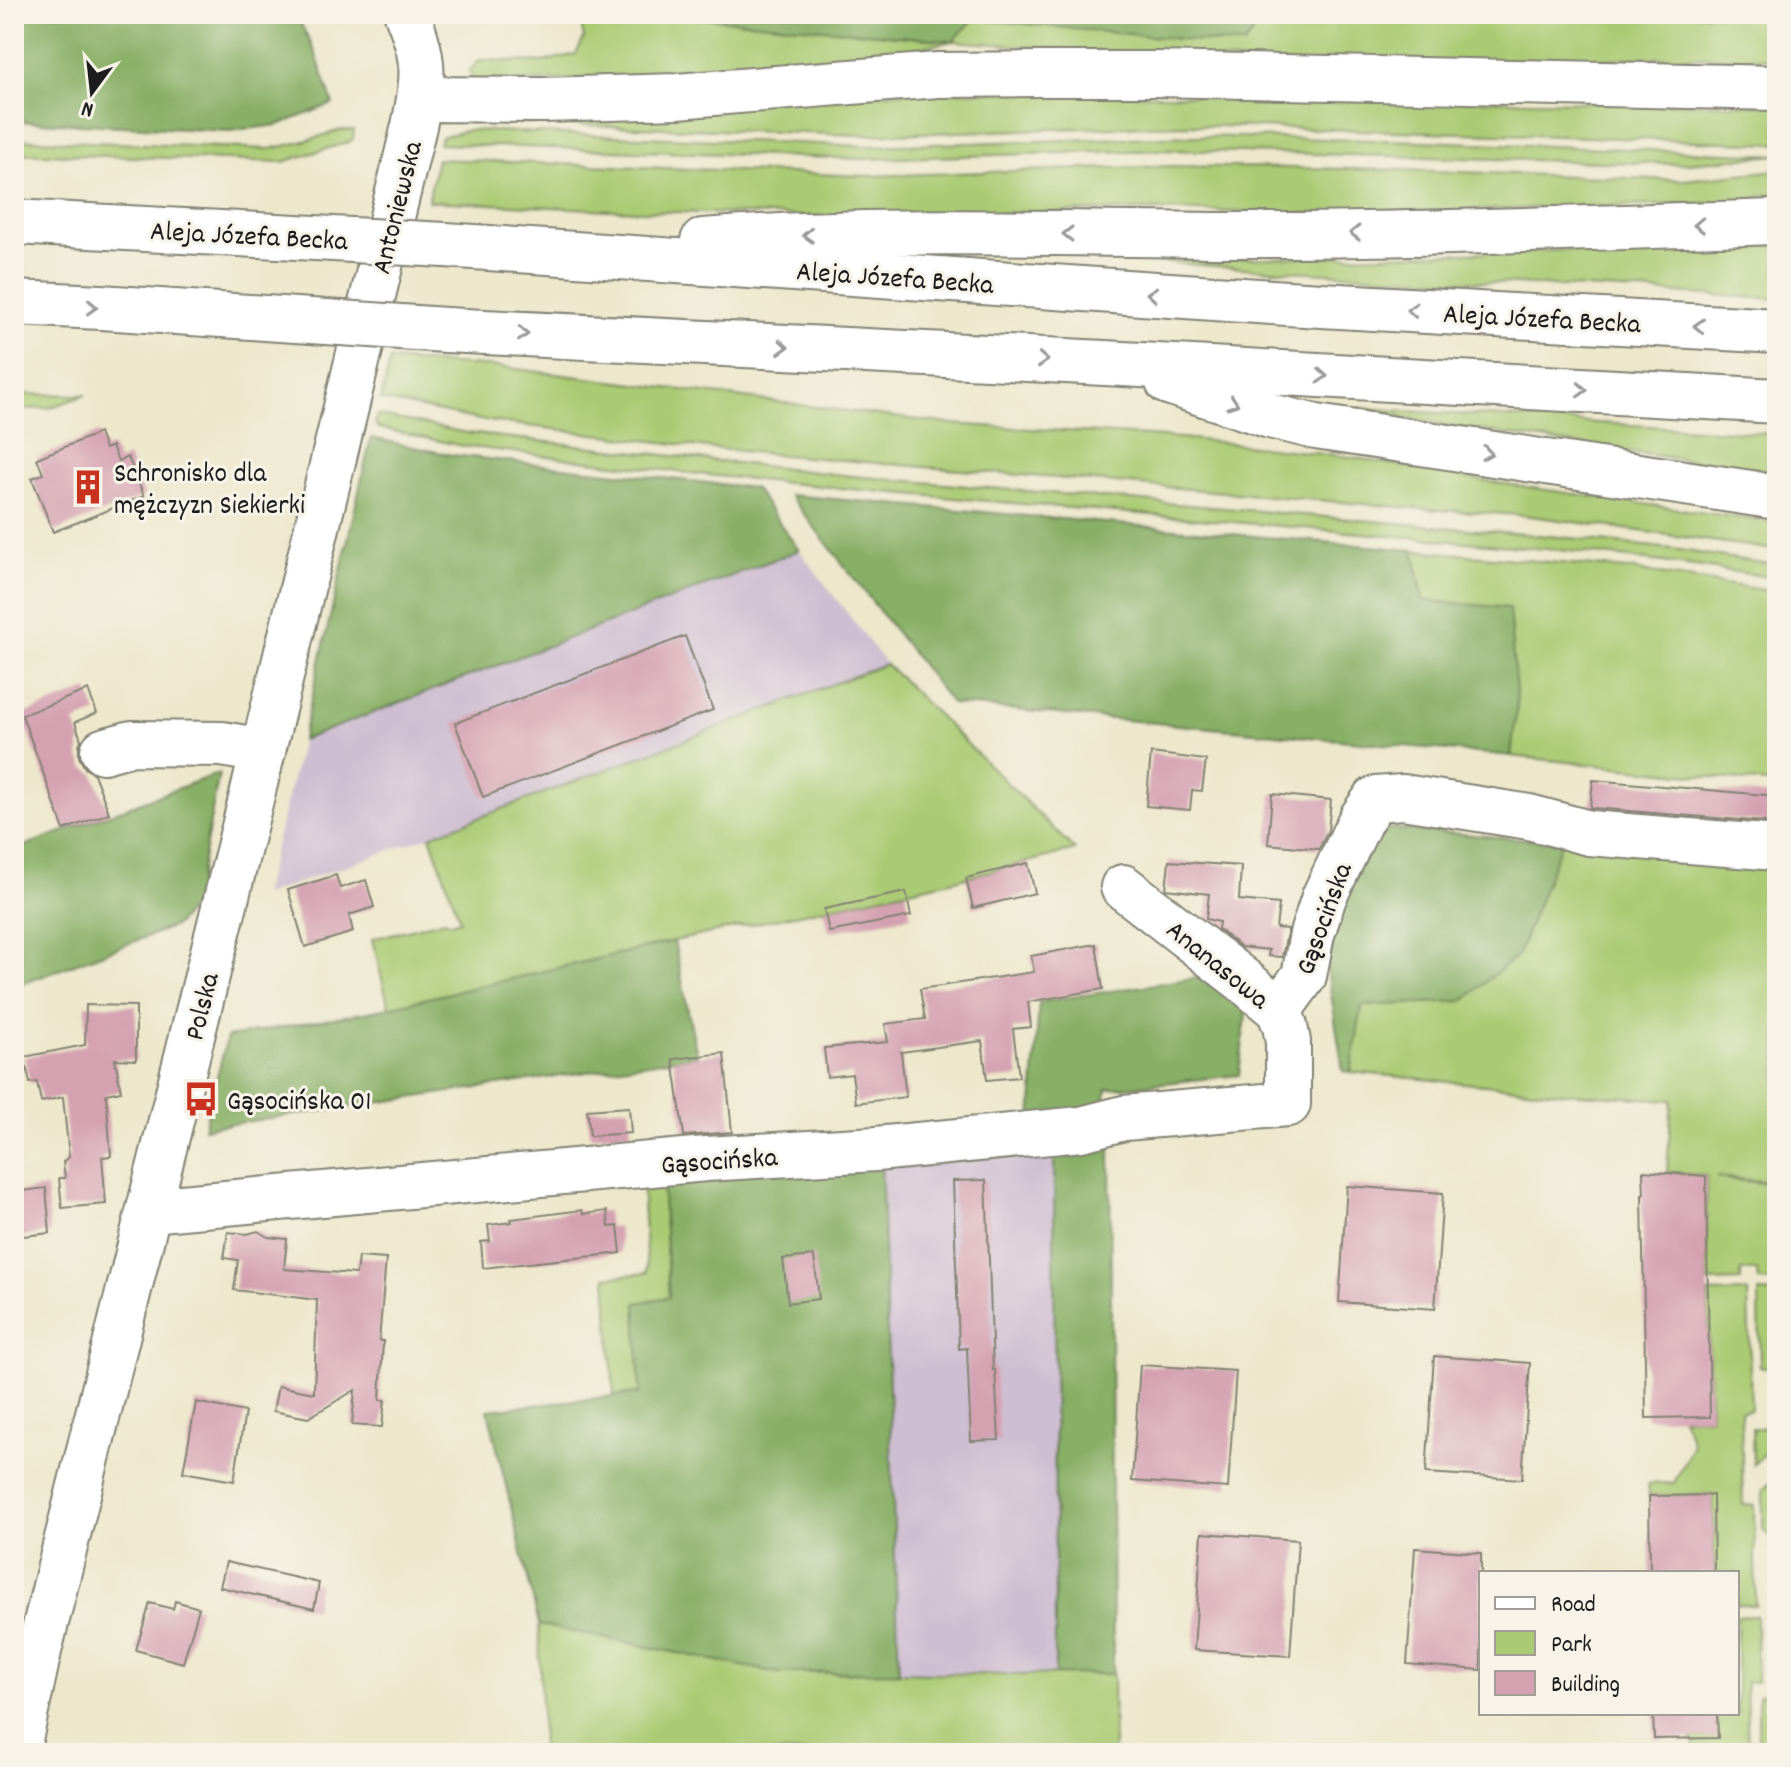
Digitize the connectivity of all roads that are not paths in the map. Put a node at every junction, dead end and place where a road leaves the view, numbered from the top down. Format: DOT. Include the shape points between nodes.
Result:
graph roads {
  1 [pos="407,14"];
  2 [pos="1777,88"];
  3 [pos="420,99"];
  4 [pos="14,222"];
  5 [pos="1777,222"];
  6 [pos="619,256"];
  7 [pos="14,303"];
  8 [pos="1777,331"];
  9 [pos="1105,363"];
  10 [pos="348,399"];
  11 [pos="1777,401"];
  12 [pos="1777,497"];
  13 [pos="103,751"];
  14 [pos="263,751"];
  15 [pos="1777,848"];
  16 [pos="1123,887"];
  17 [pos="1279,1010"];
  18 [pos="1288,1104"];
  19 [pos="149,1210"];
  20 [pos="17,1753"];
  1 -- 3 [label="main road, Antoniewska" via="423,69"];
  2 -- 3 [label="main road" via="1042,74 938,75 677,96"];
  3 -- 10 [label="main road, Antoniewska"];
  4 -- 6 [label="main road, Aleja Józefa Becka, bridge"];
  5 -- 6 [label="main road, one-way" via="1286,235 759,236 688,242"];
  8 -- 6 [label="main road, Aleja Józefa Becka, one-way"];
  7 -- 9 [label="main road, one-way, bridge"];
  9 -- 11 [label="main road, one-way"];
  9 -- 12 [label="main road, one-way" via="1316,427"];
  10 -- 14 [label="main road, Polska"];
  13 -- 14 [label="main road" via="132,743 222,744"];
  14 -- 19 [label="main road, Polska"];
  15 -- 17 [label="main road, Gąsocińska" via="1589,833 1529,817 1403,797 1375,799 1324,897 1304,976"];
  16 -- 17 [label="main road, Ananasowa"];
  17 -- 18 [label="main road, Ananasowa" via="1288,1042"];
  18 -- 19 [label="main road, Gąsocińska" via="876,1149 706,1159"];
  19 -- 20 [label="main road, Polska"];
}
